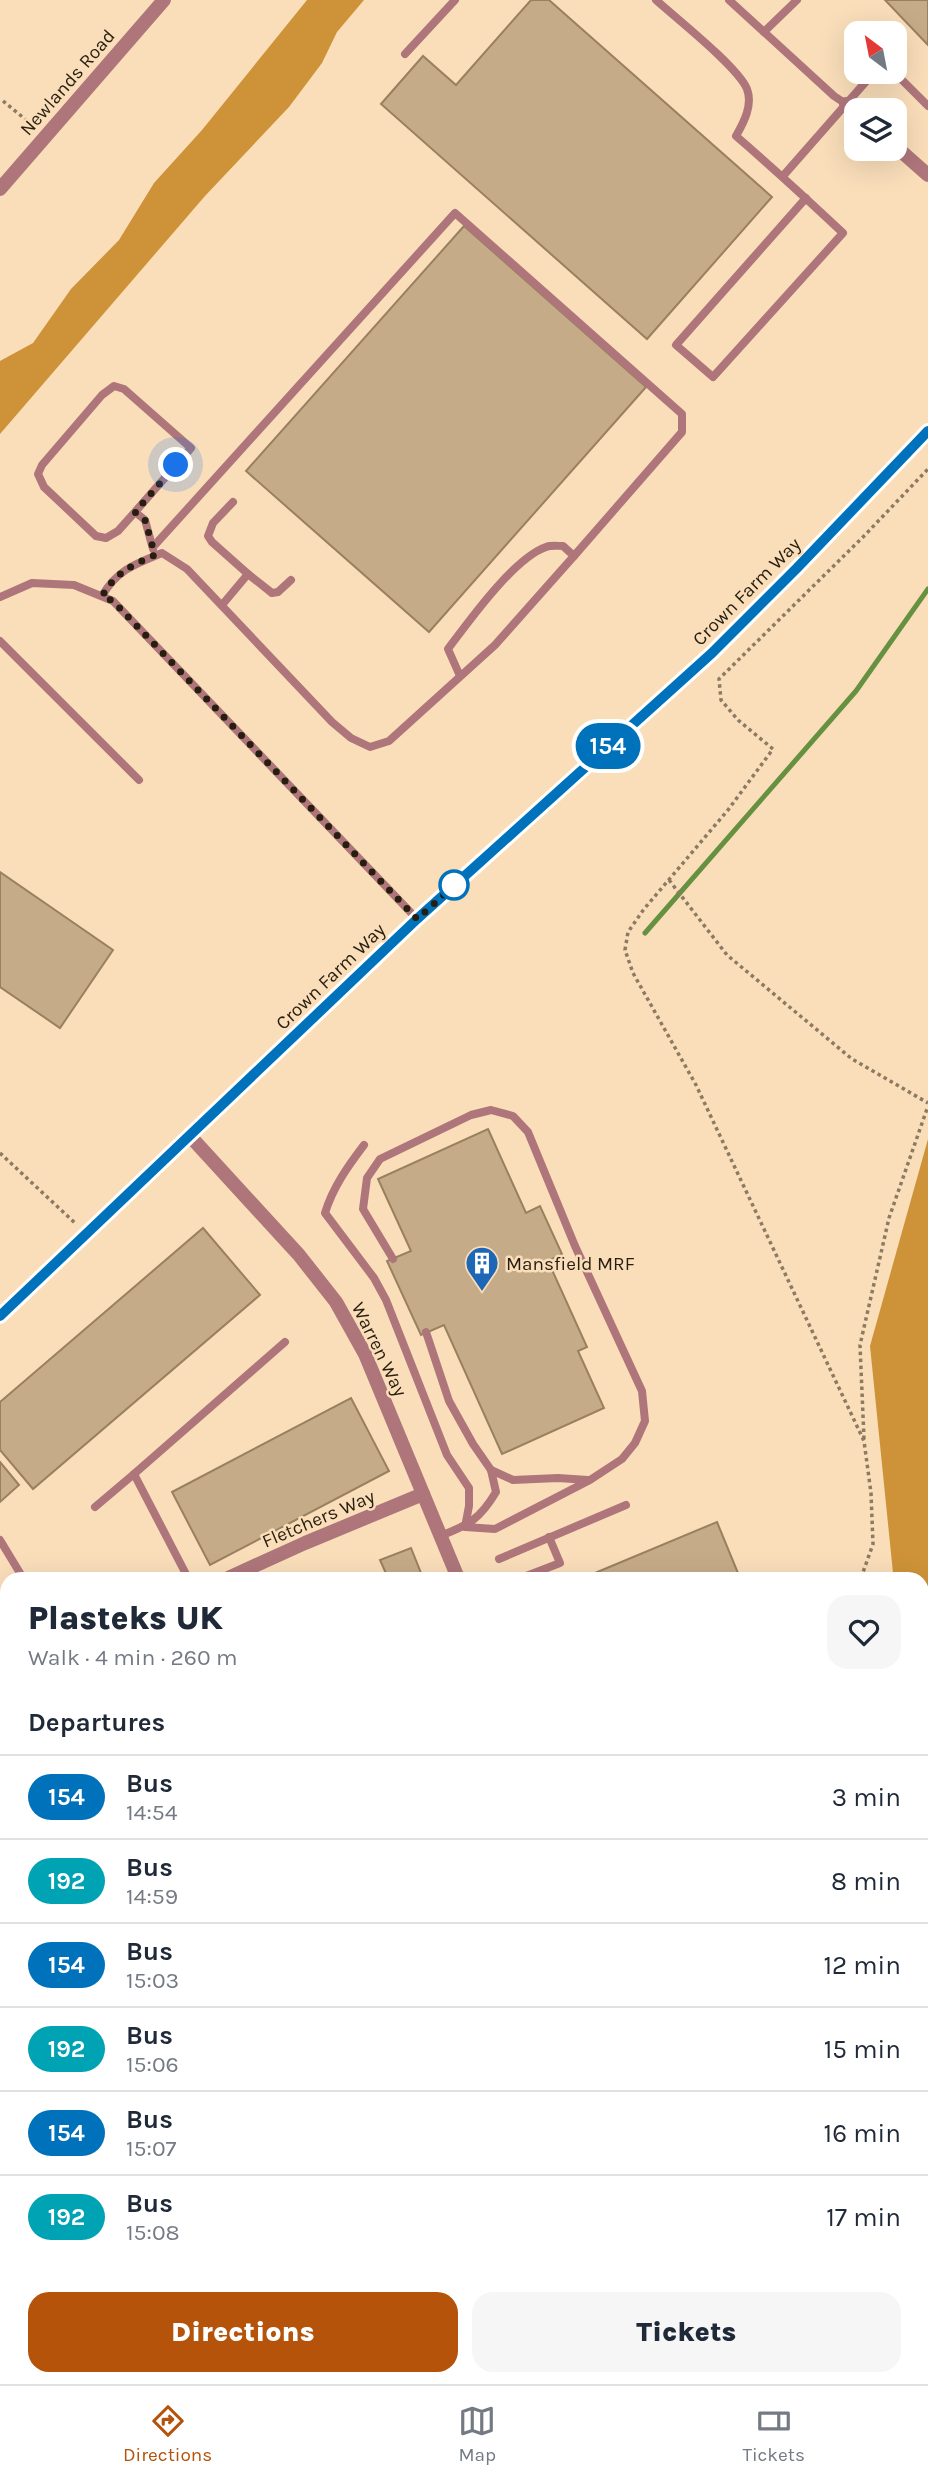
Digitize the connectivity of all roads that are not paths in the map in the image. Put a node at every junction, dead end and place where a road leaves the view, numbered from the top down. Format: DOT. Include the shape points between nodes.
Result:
graph roads {
  1 [pos="164,0"];
  2 [pos="454,0"];
  3 [pos="656,0"];
  4 [pos="729,0"];
  5 [pos="797,0"];
  6 [pos="764,32"];
  7 [pos="405,54"];
  8 [pos="906,84"];
  9 [pos="844,103"];
  10 [pos="928,106"];
  11 [pos="844,115"];
  12 [pos="907,156"];
  13 [pos="928,174"];
  14 [pos="783,176"];
  15 [pos="0,189"];
  16 [pos="806,198"];
  17 [pos="928,431"];
  18 [pos="233,502"];
  19 [pos="135,512"];
  20 [pos="154,552"];
  21 [pos="574,556"];
  22 [pos="248,574"];
  23 [pos="291,580"];
  24 [pos="102,596"];
  25 [pos="0,597"];
  26 [pos="222,605"];
  27 [pos="0,641"];
  28 [pos="460,676"];
  29 [pos="139,780"];
  30 [pos="417,919"];
  31 [pos="190,1136"];
  32 [pos="364,1145"];
  33 [pos="393,1259"];
  34 [pos="0,1316"];
  35 [pos="426,1332"];
  36 [pos="285,1342"];
  37 [pos="491,1470"];
  38 [pos="134,1474"];
  39 [pos="590,1480"];
  40 [pos="423,1494"];
  41 [pos="626,1505"];
  42 [pos="96,1507"];
  43 [pos="465,1527"];
  44 [pos="440,1536"];
  45 [pos="549,1538"];
  46 [pos="0,1540"];
  47 [pos="499,1559"];
  48 [pos="19,1572"];
  49 [pos="185,1572"];
  50 [pos="244,1572"];
  51 [pos="455,1572"];
  52 [pos="536,1572"];
  1 -- 15 [label="street, Newlands Road"];
  2 -- 7 [label="lane"];
  3 -- 14 [label="lane" via="732,68 747,90 747,116 736,136"];
  4 -- 6 [label="lane"];
  5 -- 6 [label="lane"];
  6 -- 9 [label="lane"];
  8 -- 10 [label="lane"];
  11 -- 14 [label="lane"];
  12 -- 13 [label="street"];
  14 -- 16 [label="lane"];
  16 -- 16 [label="lane" via="676,345 713,377 843,233"];
  17 -- 30 [label="street, Crown Farm Way" via="712,653"];
  18 -- 22 [label="lane" via="208,536"];
  19 -- 19 [label="lane" via="191,448 124,389 114,386 38,474 44,487 96,536 106,538 118,531"];
  19 -- 20 [label="lane" via="145,520"];
  20 -- 21 [label="lane" via="455,213 682,414 682,432"];
  20 -- 24 [label="lane" via="112,580"];
  20 -- 26 [label="lane" via="162,552 187,569"];
  21 -- 28 [label="lane" via="495,645"];
  21 -- 28 [label="lane" via="563,546 548,546 526,558 448,649"];
  22 -- 23 [label="lane" via="272,593"];
  22 -- 26 [label="lane"];
  24 -- 25 [label="lane" via="74,585 32,583"];
  24 -- 30 [label="lane" via="113,601"];
  26 -- 28 [label="lane" via="332,722 370,747 389,741"];
  27 -- 29 [label="lane"];
  30 -- 31 [label="street, Crown Farm Way"];
  31 -- 34 [label="street, Crown Farm Way"];
  31 -- 40 [label="street, Warren Way" via="336,1302 365,1354"];
  32 -- 43 [label="lane" via="346,1169 325,1213 386,1300 447,1455 469,1488"];
  33 -- 39 [label="lane" via="363,1209 366,1178 380,1159 471,1115 491,1110 513,1116 528,1132 642,1391 645,1421 635,1443 622,1459"];
  35 -- 37 [label="lane" via="449,1401"];
  36 -- 38 [label="lane"];
  37 -- 39 [label="lane" via="513,1480"];
  37 -- 43 [label="lane" via="496,1492 485,1511"];
  38 -- 42 [label="lane"];
  38 -- 49 [label="lane"];
  39 -- 43 [label="lane" via="495,1529"];
  40 -- 44 [label="street, Warren Way"];
  40 -- 50 [label="street, Fletchers Way"];
  41 -- 45 [label="lane"];
  43 -- 44 [label="lane"];
  44 -- 51 [label="street, Warren Way"];
  45 -- 47 [label="lane"];
  45 -- 52 [label="lane" via="559,1563"];
  46 -- 48 [label="lane"];
}
